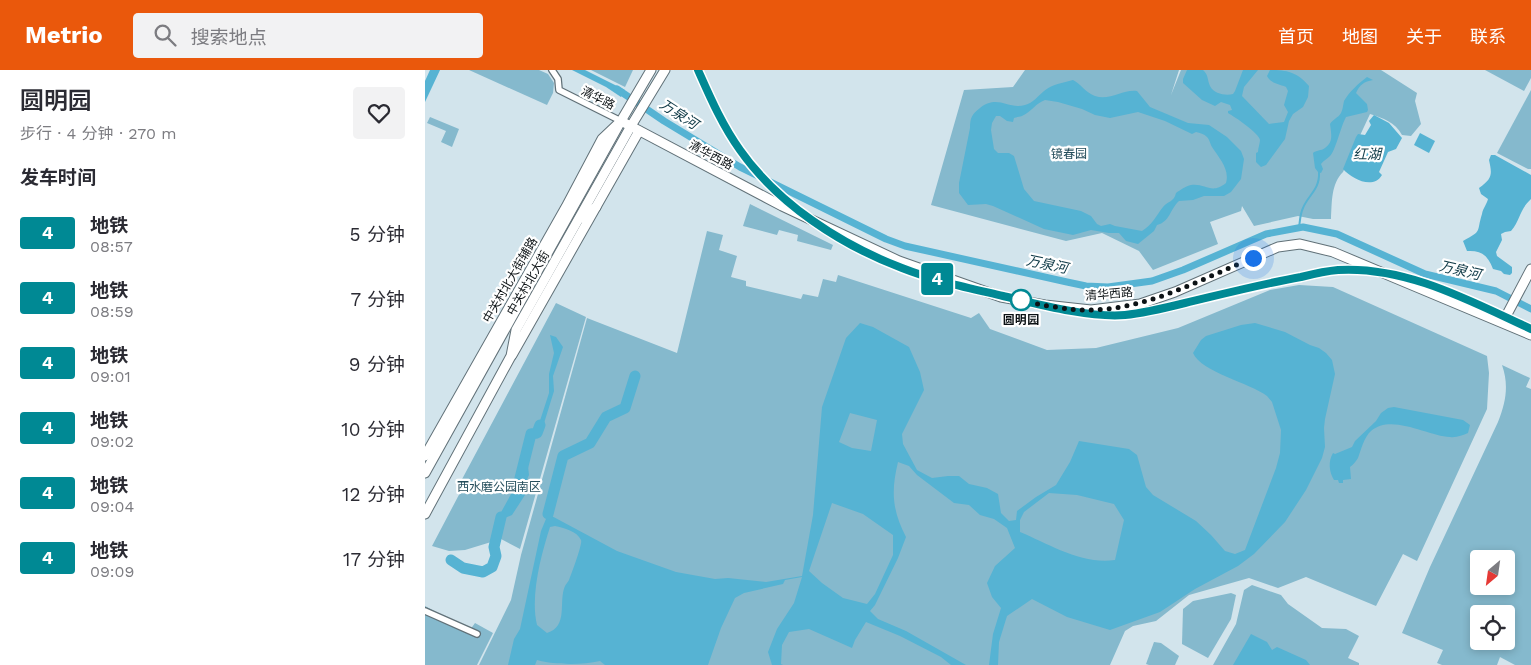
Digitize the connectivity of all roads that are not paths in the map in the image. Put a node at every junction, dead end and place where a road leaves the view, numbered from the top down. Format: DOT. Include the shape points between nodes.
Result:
graph roads {
  1 [pos="552,70"];
  2 [pos="651,70"];
  3 [pos="665,70"];
  4 [pos="621,121"];
  5 [pos="635,129"];
  6 [pos="596,208"];
  7 [pos="577,221"];
  8 [pos="1531,269"];
  9 [pos="1503,322"];
  10 [pos="1531,335"];
  11 [pos="511,356"];
  12 [pos="425,456"];
  13 [pos="425,473"];
  14 [pos="425,514"];
  15 [pos="425,610"];
  16 [pos="477,634"];
  1 -- 4 [label="street, 清华路" via="558,79 559,90"];
  2 -- 4 [label="main road, 中关村北大街"];
  3 -- 5 [label="main road, 中关村北大街" via="639,113"];
  4 -- 5 [label="main road, 清华西路"];
  4 -- 12 [label="main road, 中关村北大街辅路" via="602,139"];
  4 -- 13 [label="main road, 中关村北大街"];
  5 -- 6 [label="main road"];
  5 -- 7 [label="main road, 中关村北大街"];
  5 -- 9 [label="main road, 清华西路" via="862,245 1001,297 1091,310 1140,304 1278,247 1300,244 1333,252"];
  6 -- 7 [label="main road"];
  6 -- 11 [label="main road"];
  7 -- 11 [label="main road, 中关村北大街" via="516,330"];
  8 -- 9 [label="main road"];
  9 -- 10 [label="main road, 清华西路"];
  11 -- 14 [label="main road, 中关村北大街"];
  15 -- 16 [label="street"];
}
